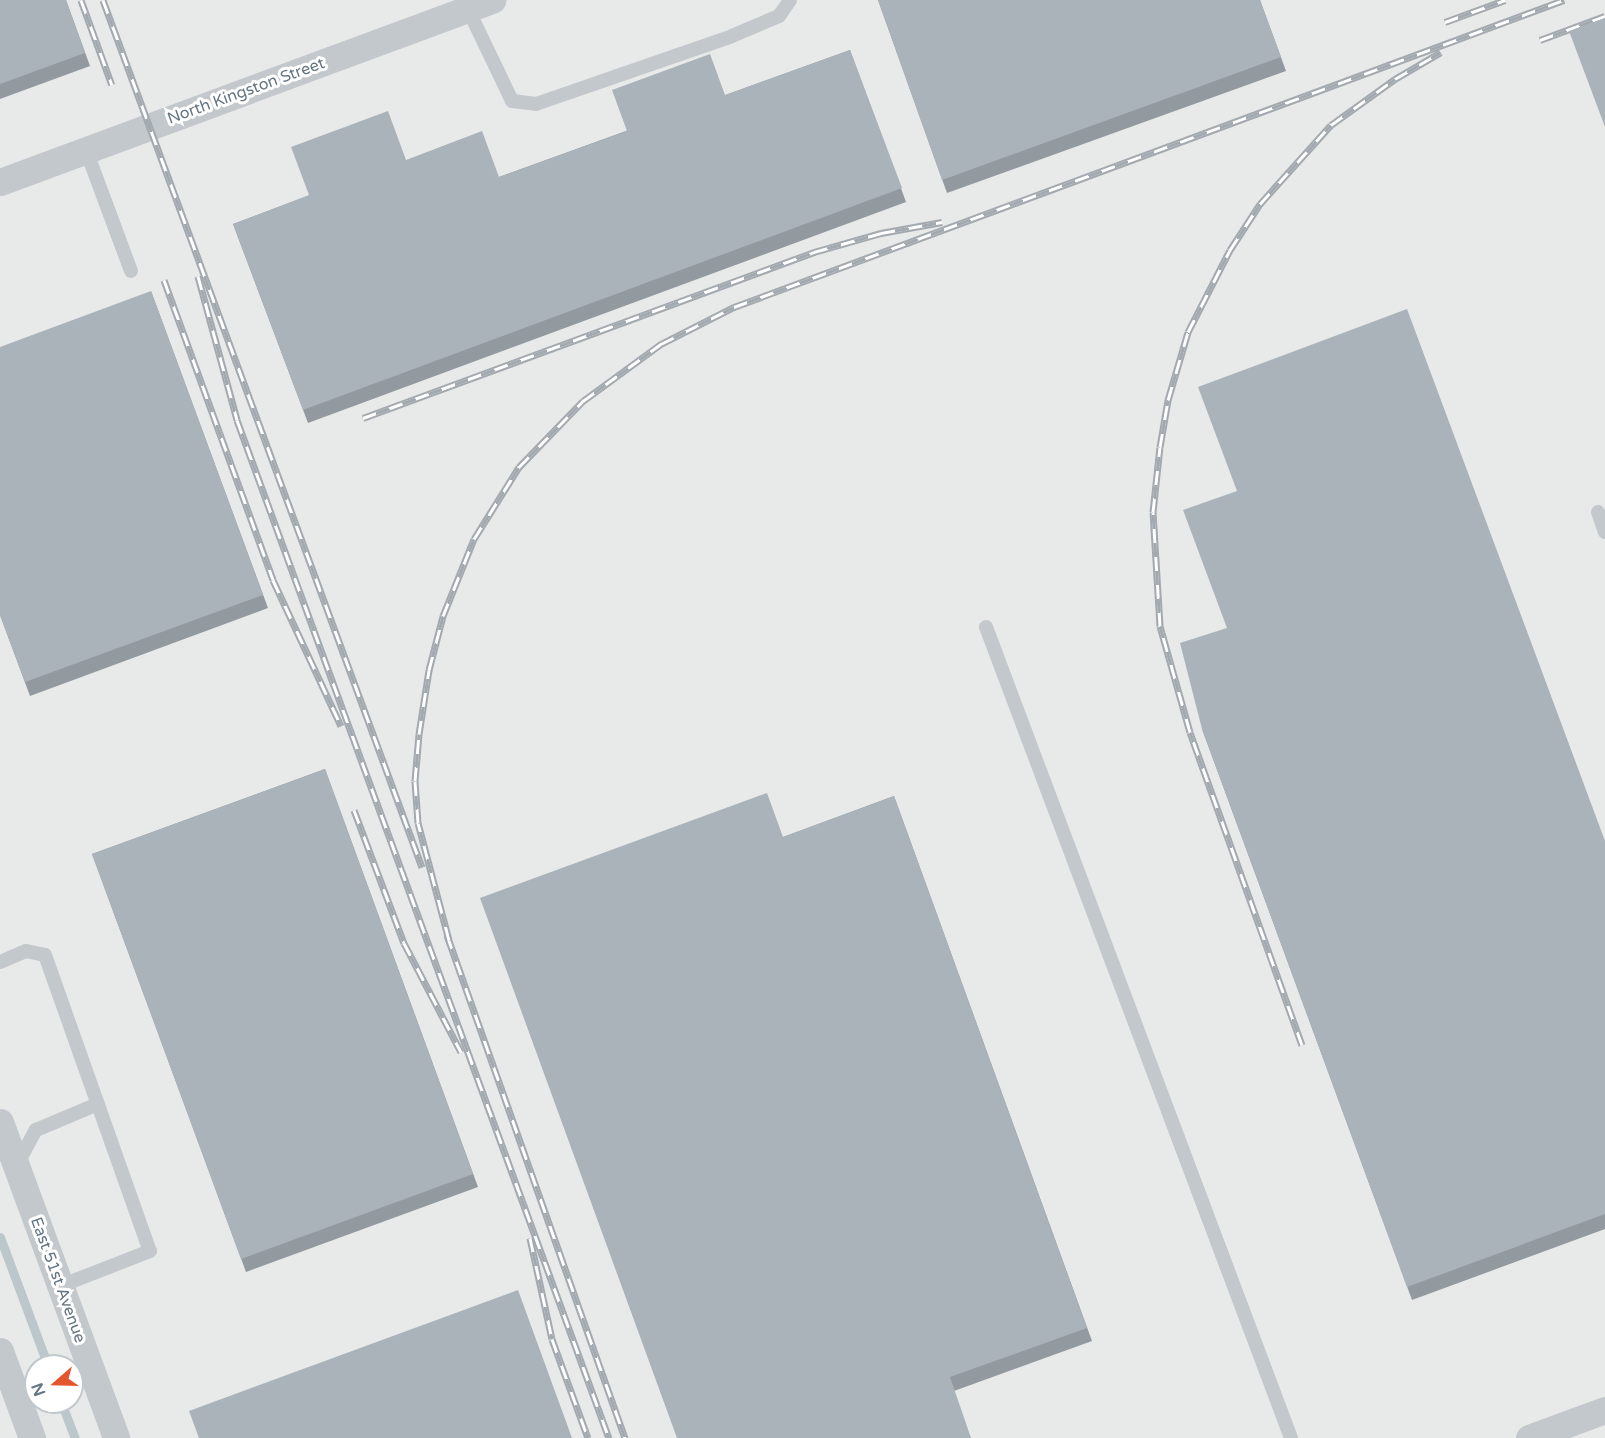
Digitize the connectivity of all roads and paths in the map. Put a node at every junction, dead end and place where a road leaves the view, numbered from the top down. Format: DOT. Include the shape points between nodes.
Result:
graph roads {
  1 [pos="790,0"];
  2 [pos="480,4"];
  3 [pos="86,150"];
  4 [pos="0,182"];
  5 [pos="131,272"];
  6 [pos="1598,512"];
  7 [pos="1605,532"];
  8 [pos="986,627"];
  9 [pos="0,962"];
  10 [pos="98,1104"];
  11 [pos="0,1122"];
  12 [pos="8,1170"];
  13 [pos="60,1286"];
  14 [pos="0,1351"];
  15 [pos="1605,1410"];
  16 [pos="32,1438"];
  17 [pos="116,1438"];
  18 [pos="1291,1438"];
  19 [pos="1529,1438"];
  1 -- 2 [label="lane" via="779,16 732,36 536,104 513,101"];
  2 -- 3 [label="street, North Kingston Street"];
  3 -- 4 [label="street, North Kingston Street"];
  3 -- 5 [label="lane"];
  6 -- 7 [label="lane"];
  8 -- 18 [label="lane"];
  9 -- 10 [label="lane" via="26,951 45,955"];
  10 -- 12 [label="lane" via="36,1130"];
  10 -- 13 [label="lane" via="150,1251"];
  11 -- 12 [label="street, East 51st Avenue"];
  12 -- 13 [label="street, East 51st Avenue"];
  13 -- 17 [label="street, East 51st Avenue"];
  14 -- 16 [label="street"];
  15 -- 19 [label="street"];
}
